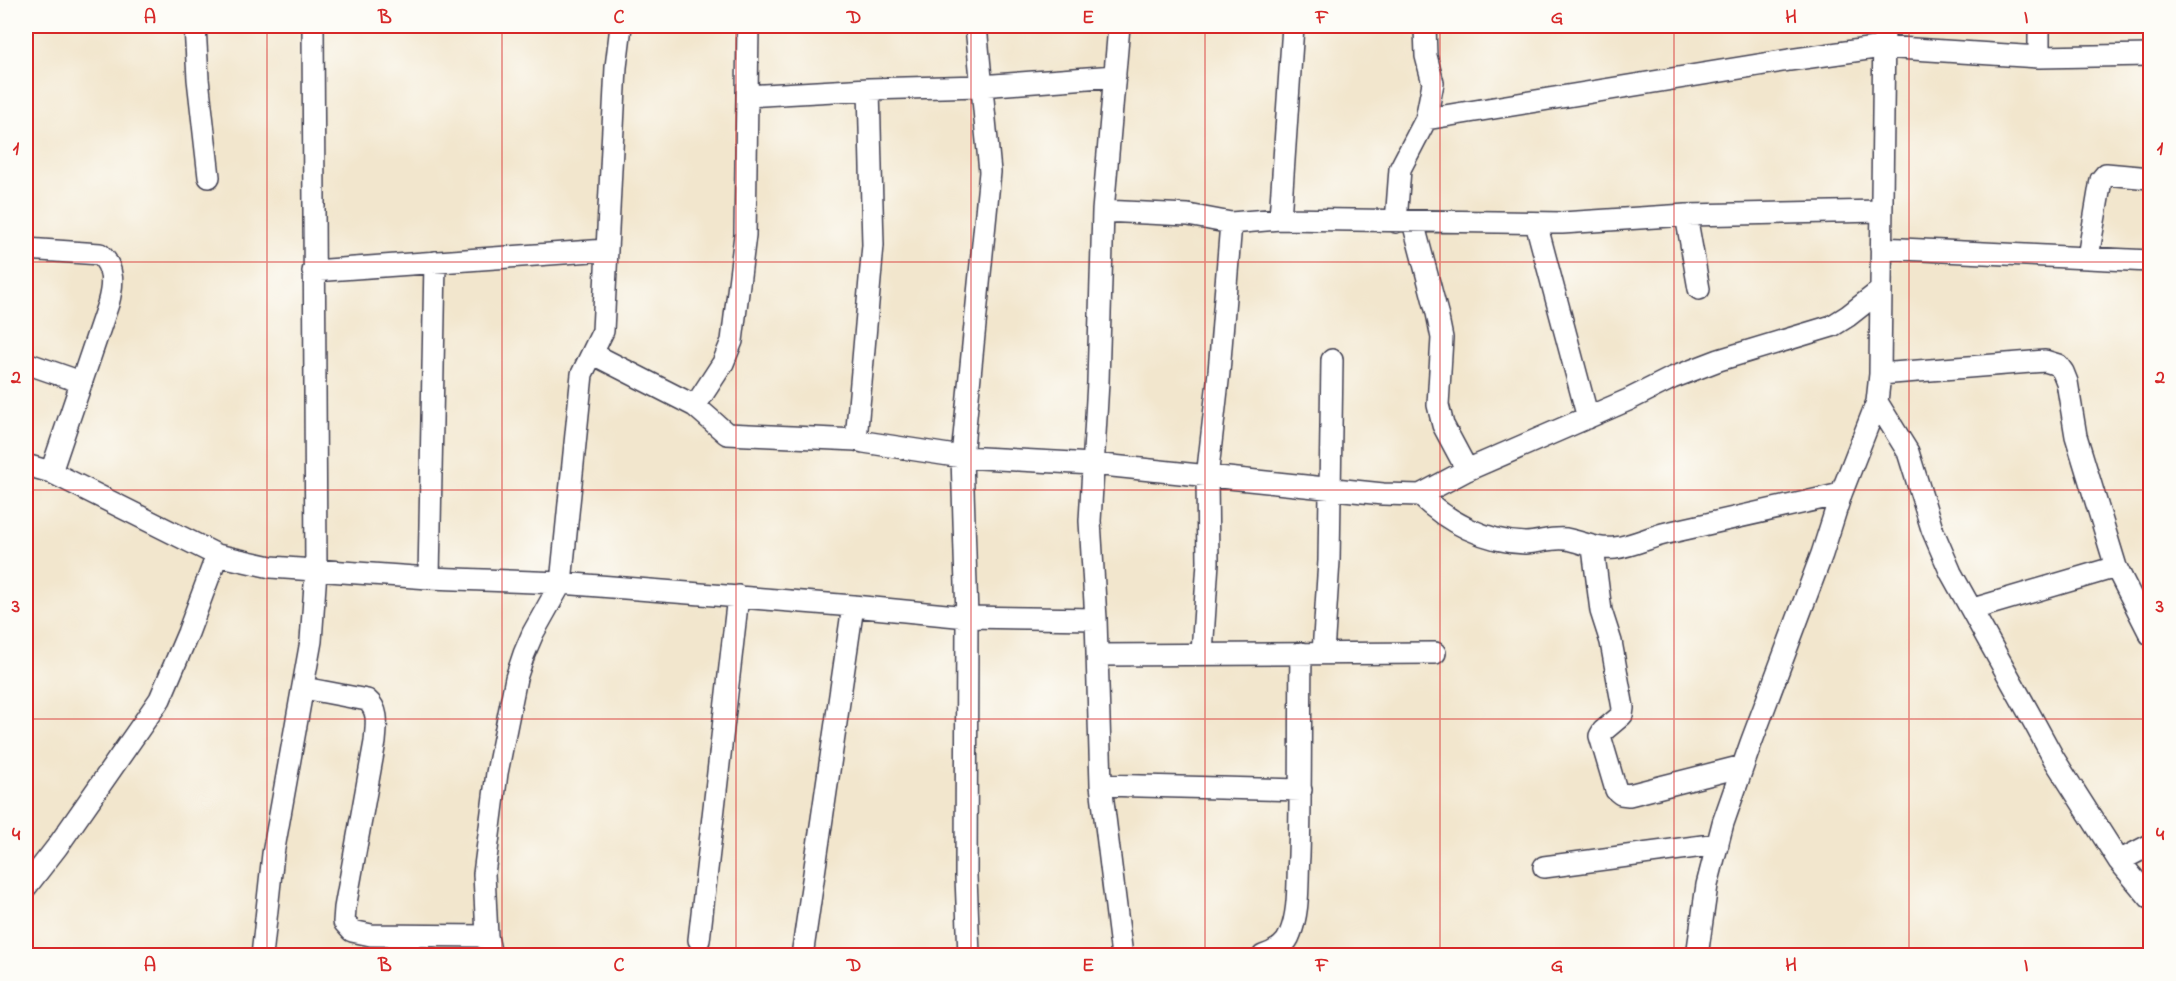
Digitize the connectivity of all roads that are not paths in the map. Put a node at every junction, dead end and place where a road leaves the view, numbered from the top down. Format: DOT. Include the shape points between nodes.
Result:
graph roads {
  1 [pos="195,26"];
  2 [pos="313,26"];
  3 [pos="621,26"];
  4 [pos="748,26"];
  5 [pos="976,26"];
  6 [pos="1119,26"];
  7 [pos="1293,26"];
  8 [pos="1425,26"];
  9 [pos="1884,26"];
  10 [pos="2039,26"];
  11 [pos="1882,47"];
  12 [pos="2151,56"];
  13 [pos="2039,57"];
  14 [pos="1115,76"];
  15 [pos="980,86"];
  16 [pos="869,89"];
  17 [pos="747,96"];
  18 [pos="1426,119"];
  19 [pos="209,177"];
  20 [pos="2151,178"];
  21 [pos="1103,211"];
  22 [pos="1881,211"];
  23 [pos="1686,215"];
  24 [pos="1280,219"];
  25 [pos="1405,222"];
  26 [pos="1230,223"];
  27 [pos="1536,223"];
  28 [pos="1881,248"];
  29 [pos="26,249"];
  30 [pos="606,250"];
  31 [pos="2088,257"];
  32 [pos="2151,261"];
  33 [pos="435,262"];
  34 [pos="313,271"];
  35 [pos="1700,289"];
  36 [pos="1881,290"];
  37 [pos="592,354"];
  38 [pos="1332,360"];
  39 [pos="26,363"];
  40 [pos="1880,374"];
  41 [pos="81,382"];
  42 [pos="1877,402"];
  43 [pos="695,406"];
  44 [pos="1588,418"];
  45 [pos="856,440"];
  46 [pos="962,457"];
  47 [pos="1093,464"];
  48 [pos="26,465"];
  49 [pos="1467,470"];
  50 [pos="51,472"];
  51 [pos="1207,478"];
  52 [pos="1329,487"];
  53 [pos="1840,494"];
  54 [pos="1420,495"];
  55 [pos="1593,548"];
  56 [pos="217,555"];
  57 [pos="2116,567"];
  58 [pos="316,571"];
  59 [pos="429,578"];
  60 [pos="561,583"];
  61 [pos="738,596"];
  62 [pos="853,606"];
  63 [pos="1973,609"];
  64 [pos="967,617"];
  65 [pos="1096,619"];
  66 [pos="2151,634"];
  67 [pos="1202,653"];
  68 [pos="1301,653"];
  69 [pos="1323,653"];
  70 [pos="1435,653"];
  71 [pos="1097,655"];
  72 [pos="304,688"];
  73 [pos="1743,766"];
  74 [pos="1101,785"];
  75 [pos="1301,790"];
  76 [pos="1718,844"];
  77 [pos="2151,845"];
  78 [pos="2119,861"];
  79 [pos="1544,867"];
  80 [pos="26,887"];
  81 [pos="2151,898"];
  82 [pos="699,940"];
  83 [pos="489,946"];
  84 [pos="262,956"];
  85 [pos="802,956"];
  86 [pos="969,956"];
  87 [pos="1122,956"];
  88 [pos="1263,956"];
  89 [pos="1697,956"];
  1 -- 19 [label="street"];
  2 -- 34 [label="street"];
  3 -- 30 [label="street"];
  4 -- 17 [label="street"];
  5 -- 15 [label="street"];
  6 -- 14 [label="street"];
  7 -- 24 [label="street"];
  8 -- 18 [label="street" via="1426,56 1433,82"];
  9 -- 11 [label="street"];
  10 -- 13 [label="street"];
  11 -- 13 [label="street"];
  11 -- 18 [label="street"];
  11 -- 22 [label="street"];
  12 -- 13 [label="street"];
  14 -- 15 [label="street"];
  14 -- 21 [label="street"];
  15 -- 16 [label="street"];
  15 -- 46 [label="street" via="990,172"];
  16 -- 17 [label="street"];
  16 -- 45 [label="street" via="873,245"];
  17 -- 43 [label="street" via="745,235 732,341 723,363"];
  18 -- 25 [label="street" via="1400,169"];
  20 -- 31 [label="street" via="2106,174 2101,180"];
  21 -- 26 [label="street" via="1188,215"];
  21 -- 47 [label="street"];
  22 -- 23 [label="street"];
  22 -- 28 [label="street"];
  23 -- 27 [label="street"];
  23 -- 35 [label="street"];
  24 -- 25 [label="street"];
  24 -- 26 [label="street"];
  25 -- 27 [label="street"];
  25 -- 49 [label="street" via="1442,338 1438,405 1443,425"];
  26 -- 51 [label="street"];
  27 -- 44 [label="street"];
  28 -- 31 [label="street"];
  28 -- 36 [label="street"];
  29 -- 41 [label="street" via="100,254 111,269 111,292"];
  30 -- 33 [label="street"];
  30 -- 37 [label="street" via="603,331"];
  31 -- 32 [label="street"];
  33 -- 34 [label="street"];
  33 -- 59 [label="street"];
  34 -- 58 [label="street"];
  36 -- 40 [label="street"];
  36 -- 44 [label="street" via="1832,326 1719,360"];
  37 -- 43 [label="street"];
  37 -- 60 [label="street" via="582,374"];
  38 -- 52 [label="street"];
  39 -- 41 [label="street"];
  40 -- 42 [label="street"];
  40 -- 57 [label="street" via="2045,362 2058,365 2067,382 2076,436"];
  41 -- 50 [label="street"];
  42 -- 53 [label="street"];
  42 -- 63 [label="street" via="1908,452 1940,548"];
  43 -- 45 [label="street" via="727,434"];
  44 -- 49 [label="street"];
  45 -- 46 [label="street"];
  46 -- 47 [label="street"];
  46 -- 64 [label="street"];
  47 -- 51 [label="street"];
  47 -- 65 [label="street" via="1090,521"];
  48 -- 50 [label="street"];
  49 -- 54 [label="street"];
  50 -- 56 [label="street"];
  51 -- 52 [label="street"];
  51 -- 67 [label="street" via="1208,562"];
  52 -- 54 [label="street"];
  52 -- 69 [label="street"];
  53 -- 55 [label="street" via="1615,548"];
  53 -- 73 [label="street" via="1822,554"];
  54 -- 55 [label="street" via="1434,510 1486,535 1527,543 1552,538"];
  55 -- 73 [label="street" via="1601,611 1623,708 1622,715 1600,736 1616,790 1629,795"];
  56 -- 58 [label="street" via="271,567"];
  56 -- 80 [label="street" via="160,699"];
  57 -- 63 [label="street"];
  57 -- 66 [label="street"];
  58 -- 59 [label="street"];
  58 -- 72 [label="street"];
  59 -- 60 [label="street"];
  60 -- 61 [label="street"];
  60 -- 83 [label="street" via="524,654 505,731 484,874"];
  61 -- 62 [label="street"];
  61 -- 82 [label="street"];
  62 -- 64 [label="street"];
  62 -- 85 [label="street"];
  63 -- 78 [label="street" via="2054,759"];
  64 -- 65 [label="street"];
  64 -- 86 [label="street"];
  65 -- 71 [label="street"];
  67 -- 68 [label="street"];
  67 -- 71 [label="street"];
  68 -- 69 [label="street"];
  68 -- 75 [label="street"];
  69 -- 70 [label="street"];
  71 -- 74 [label="street"];
  72 -- 83 [label="street" via="367,700 377,714 344,922 352,931 371,935"];
  72 -- 84 [label="street" via="273,854"];
  73 -- 76 [label="street"];
  74 -- 75 [label="street"];
  74 -- 87 [label="street"];
  75 -- 88 [label="street" via="1294,922 1282,946"];
  76 -- 79 [label="street"];
  76 -- 89 [label="street" via="1707,885"];
  77 -- 78 [label="street"];
  78 -- 81 [label="street"];
}
